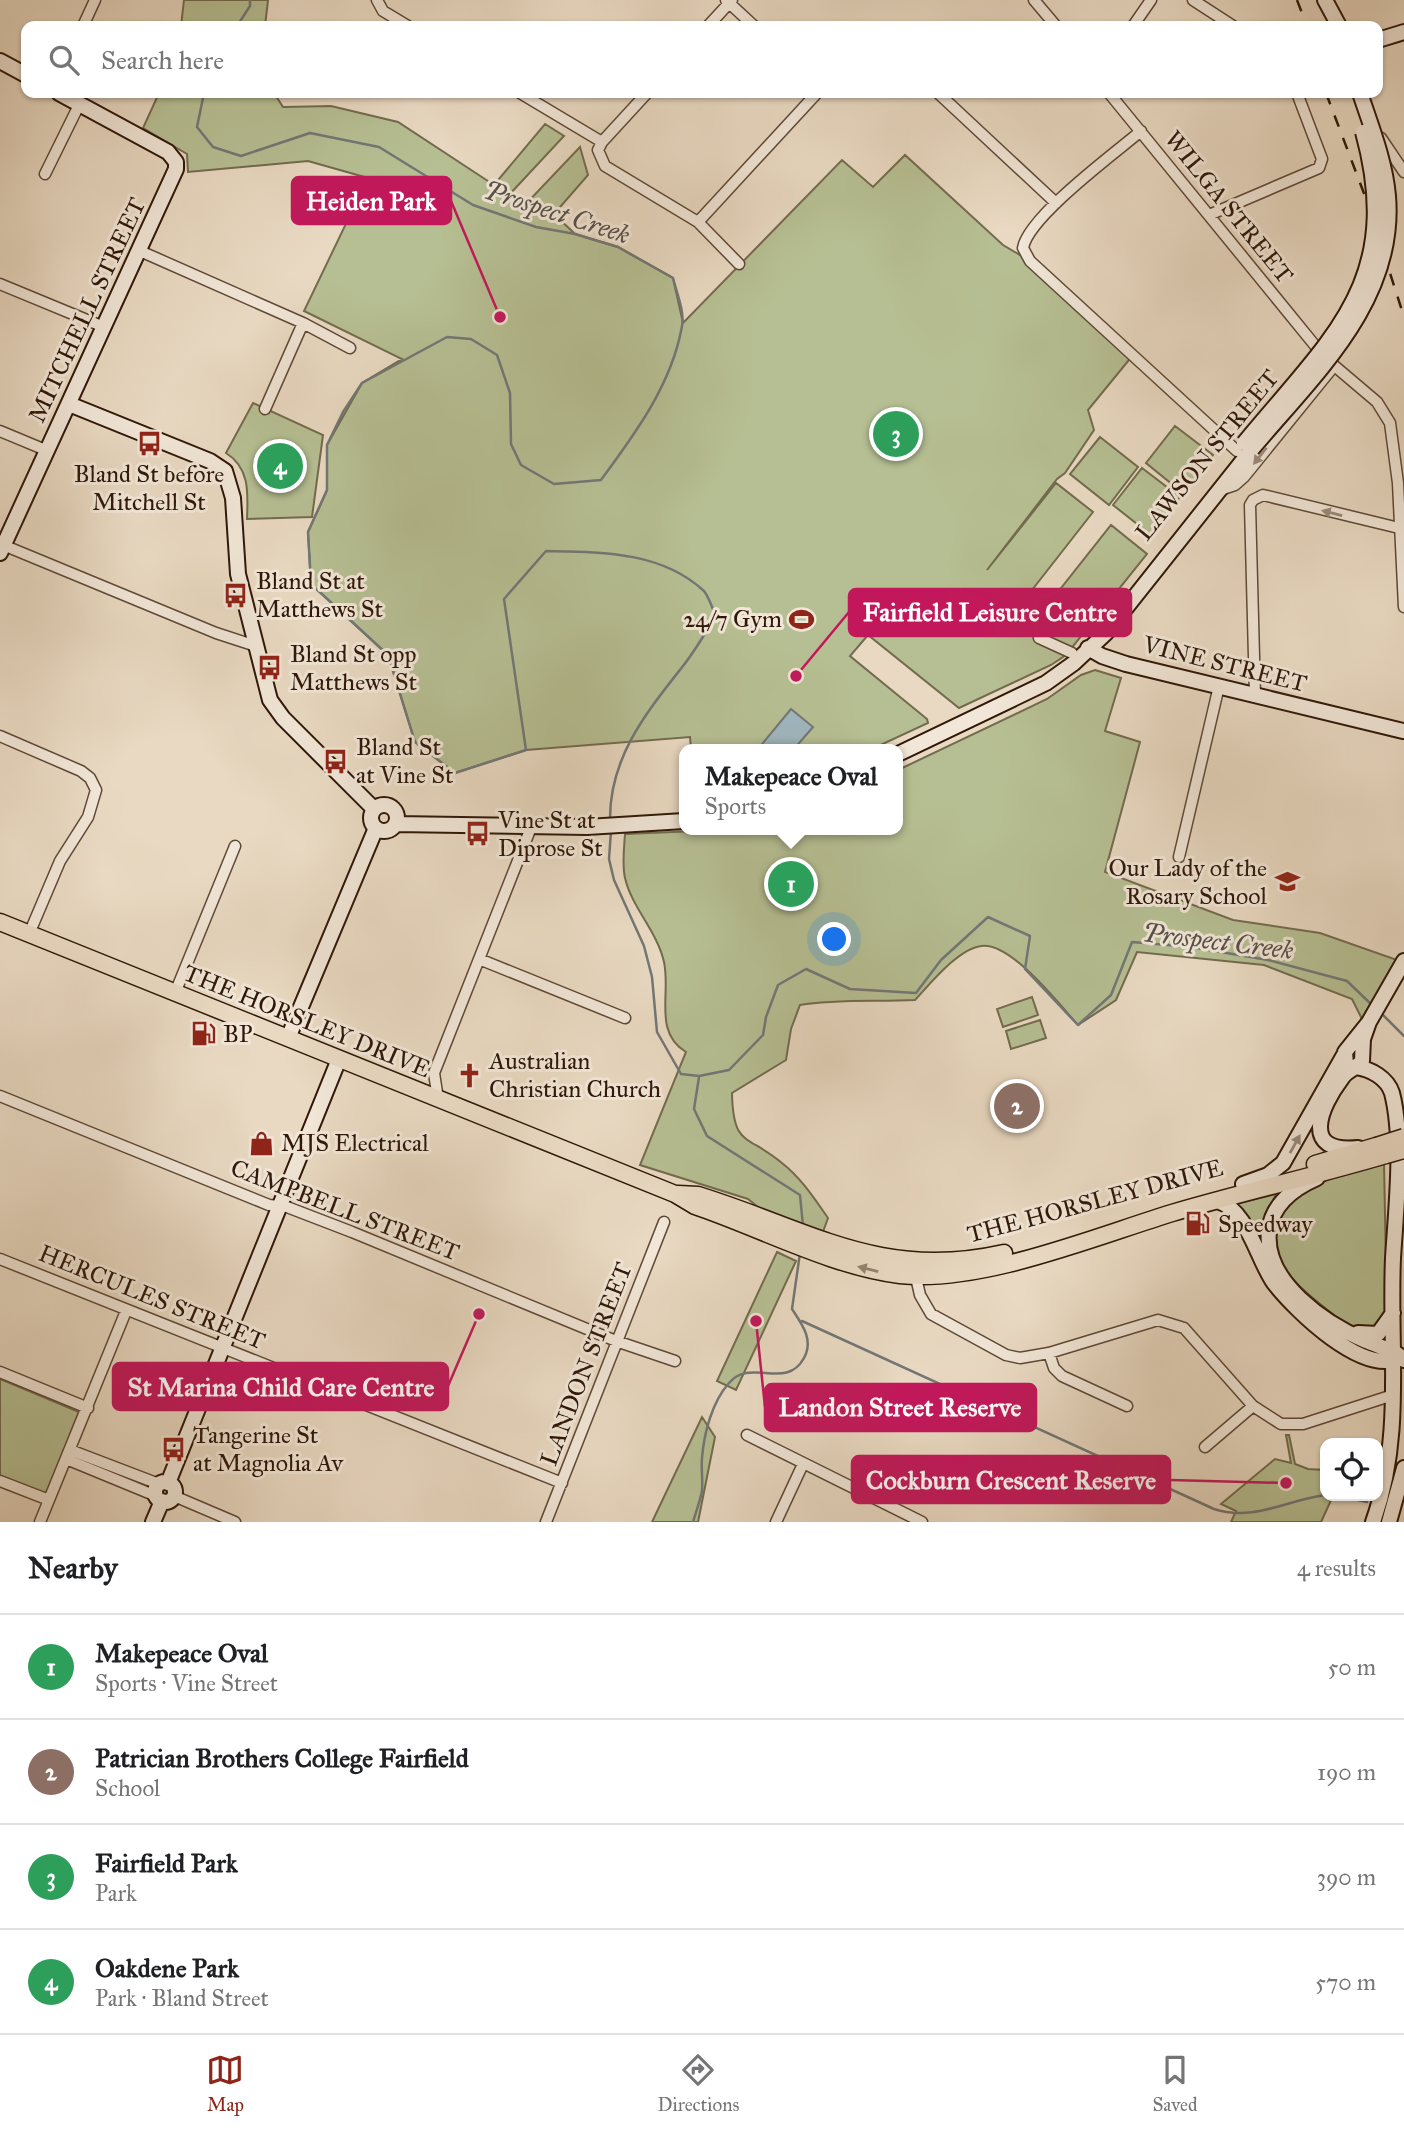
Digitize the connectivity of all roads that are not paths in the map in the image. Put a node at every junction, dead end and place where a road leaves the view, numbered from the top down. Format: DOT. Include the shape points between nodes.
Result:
graph roads {
  1 [pos="95,0"];
  2 [pos="377,0"];
  3 [pos="1034,0"];
  4 [pos="1151,0"];
  5 [pos="1193,0"];
  6 [pos="729,1"];
  7 [pos="1326,1"];
  8 [pos="84,21"];
  9 [pos="400,21"];
  10 [pos="712,21"];
  11 [pos="749,21"];
  12 [pos="1052,21"];
  13 [pos="1136,21"];
  14 [pos="1225,21"];
  15 [pos="1328,21"];
  16 [pos="1336,21"];
  17 [pos="1404,32"];
  18 [pos="1383,38"];
  19 [pos="1404,42"];
  20 [pos="1383,48"];
  21 [pos="0,61"];
  22 [pos="21,72"];
  23 [pos="70,98"];
  24 [pos="528,98"];
  25 [pos="643,98"];
  26 [pos="812,98"];
  27 [pos="943,98"];
  28 [pos="1113,98"];
  29 [pos="1299,98"];
  30 [pos="1351,98"];
  31 [pos="1362,98"];
  32 [pos="80,103"];
  33 [pos="1141,131"];
  34 [pos="1381,138"];
  35 [pos="602,142"];
  36 [pos="1404,172"];
  37 [pos="45,174"];
  38 [pos="1056,203"];
  39 [pos="1209,215"];
  40 [pos="698,222"];
  41 [pos="140,251"];
  42 [pos="739,264"];
  43 [pos="0,284"];
  44 [pos="303,324"];
  45 [pos="104,327"];
  46 [pos="349,348"];
  47 [pos="1317,348"];
  48 [pos="69,404"];
  49 [pos="265,409"];
  50 [pos="0,431"];
  51 [pos="1244,448"];
  52 [pos="48,451"];
  53 [pos="1218,491"];
  54 [pos="1399,528"];
  55 [pos="2,549"];
  56 [pos="1404,607"];
  57 [pos="1040,638"];
  58 [pos="256,646"];
  59 [pos="1088,648"];
  60 [pos="1072,653"];
  61 [pos="1219,686"];
  62 [pos="1255,695"];
  63 [pos="1404,720"];
  64 [pos="1404,732"];
  65 [pos="0,736"];
  66 [pos="903,752"];
  67 [pos="374,809"];
  68 [pos="679,821"];
  69 [pos="396,824"];
  70 [pos="532,825"];
  71 [pos="376,828"];
  72 [pos="234,846"];
  73 [pos="1179,857"];
  74 [pos="0,922"];
  75 [pos="29,934"];
  76 [pos="480,959"];
  77 [pos="1401,967"];
  78 [pos="176,993"];
  79 [pos="625,1018"];
  80 [pos="1368,1022"];
  81 [pos="288,1038"];
  82 [pos="1345,1053"];
  83 [pos="339,1059"];
  84 [pos="1359,1060"];
  85 [pos="434,1073"];
  86 [pos="413,1089"];
  87 [pos="0,1096"];
  88 [pos="438,1098"];
  89 [pos="1329,1100"];
  90 [pos="1394,1107"];
  91 [pos="1401,1131"];
  92 [pos="1404,1150"];
  93 [pos="1381,1151"];
  94 [pos="1337,1169"];
  95 [pos="1243,1184"];
  96 [pos="1398,1191"];
  97 [pos="1218,1201"];
  98 [pos="280,1206"];
  99 [pos="664,1222"];
  100 [pos="1404,1236"];
  101 [pos="0,1259"];
  102 [pos="914,1269"];
  103 [pos="126,1311"];
  104 [pos="1394,1313"];
  105 [pos="1340,1328"];
  106 [pos="616,1341"];
  107 [pos="223,1348"];
  108 [pos="1049,1353"];
  109 [pos="1361,1355"];
  110 [pos="1400,1357"];
  111 [pos="675,1361"];
  112 [pos="0,1372"];
  113 [pos="1393,1391"];
  114 [pos="1127,1406"];
  115 [pos="1253,1406"];
  116 [pos="88,1408"];
  117 [pos="747,1435"];
  118 [pos="1205,1447"];
  119 [pos="68,1455"];
  120 [pos="803,1464"];
  121 [pos="1404,1468"];
  122 [pos="0,1481"];
  123 [pos="562,1483"];
  124 [pos="164,1492"];
  125 [pos="1402,1494"];
  126 [pos="49,1500"];
  127 [pos="40,1522"];
  128 [pos="153,1522"];
  129 [pos="235,1522"];
  130 [pos="546,1522"];
  131 [pos="776,1522"];
  132 [pos="922,1522"];
  133 [pos="1373,1522"];
  134 [pos="1379,1522"];
  135 [pos="1389,1522"];
  1 -- 8 [label="street"];
  2 -- 9 [label="street" via="383,11"];
  3 -- 12 [label="street"];
  4 -- 13 [label="street"];
  5 -- 14 [label="street"];
  6 -- 10 [label="street"];
  6 -- 11 [label="street"];
  7 -- 15 [label="main road"];
  7 -- 16 [label="main road"];
  17 -- 18 [label="main road"];
  19 -- 20 [label="main road"];
  21 -- 22 [label="main road"];
  23 -- 32 [label="main road"];
  24 -- 35 [label="street"];
  25 -- 35 [label="street"];
  26 -- 40 [label="street"];
  27 -- 38 [label="street"];
  28 -- 33 [label="street, WILGA STREET"];
  29 -- 39 [label="street" via="1322,159 1319,168"];
  30 -- 51 [label="main road, LAWSON STREET, bridge" via="1379,204 1373,258 1357,300 1340,326"];
  31 -- 51 [label="main road, LAWSON STREET, bridge" via="1388,197 1388,229 1377,278 1348,333"];
  32 -- 37 [label="street"];
  32 -- 41 [label="main road, MITCHELL STREET" via="168,152 176,162"];
  33 -- 38 [label="street"];
  33 -- 39 [label="street, WILGA STREET"];
  34 -- 36 [label="street"];
  35 -- 40 [label="street" via="598,150 605,166"];
  38 -- 51 [label="street" via="1024,243 1025,254"];
  39 -- 47 [label="street, WILGA STREET"];
  40 -- 42 [label="street"];
  41 -- 44 [label="street"];
  41 -- 45 [label="main road, MITCHELL STREET"];
  43 -- 45 [label="street"];
  44 -- 46 [label="street"];
  44 -- 49 [label="street"];
  45 -- 48 [label="main road, MITCHELL STREET"];
  48 -- 52 [label="main road, MITCHELL STREET"];
  48 -- 58 [label="main road" via="225,471 233,498 238,574"];
  50 -- 52 [label="street"];
  51 -- 53 [label="main road, LAWSON STREET"];
  51 -- 59 [label="main road, LAWSON STREET"];
  52 -- 55 [label="main road, MITCHELL STREET"];
  54 -- 53 [label="street, LAWSON STREET, one-way" via="1390,423 1383,408 1333,364 1244,477"];
  53 -- 59 [label="main road, LAWSON STREET" via="1106,633"];
  54 -- 56 [label="street"];
  54 -- 62 [label="street, one-way" via="1263,495 1253,499"];
  55 -- 58 [label="street"];
  57 -- 60 [label="street"];
  58 -- 67 [label="main road" via="275,708"];
  59 -- 61 [label="main road, VINE STREET" via="1126,664"];
  59 -- 66 [label="main road" via="1046,684"];
  61 -- 62 [label="main road, VINE STREET"];
  61 -- 73 [label="street"];
  62 -- 64 [label="main road, VINE STREET"];
  63 -- 64 [label="main road"];
  65 -- 75 [label="street" via="80,771 96,790 88,817 60,861"];
  67 -- 69 [label="main road" via="393,808"];
  67 -- 71 [label="main road" via="371,817"];
  68 -- 70 [label="main road"];
  69 -- 70 [label="main road"];
  69 -- 71 [label="main road" via="387,831"];
  70 -- 76 [label="street"];
  71 -- 81 [label="main road"];
  72 -- 78 [label="street"];
  74 -- 75 [label="main road, THE HORSLEY DRIVE"];
  75 -- 78 [label="main road, THE HORSLEY DRIVE"];
  76 -- 79 [label="street"];
  76 -- 85 [label="street"];
  77 -- 80 [label="main road"];
  78 -- 81 [label="main road, THE HORSLEY DRIVE"];
  80 -- 82 [label="main road"];
  80 -- 84 [label="main road"];
  81 -- 83 [label="main road, THE HORSLEY DRIVE"];
  82 -- 84 [label="main road" via="1345,1063"];
  95 -- 82 [label="main road, one-way" via="1273,1173 1283,1163"];
  83 -- 86 [label="main road, THE HORSLEY DRIVE"];
  83 -- 98 [label="main road"];
  84 -- 89 [label="main road"];
  84 -- 90 [label="main road" via="1384,1080"];
  84 -- 91 [label="main road" via="1387,1072 1398,1084"];
  85 -- 86 [label="street"];
  85 -- 88 [label="street"];
  86 -- 88 [label="main road, THE HORSLEY DRIVE"];
  87 -- 98 [label="street, CAMPBELL STREET"];
  88 -- 102 [label="main road, THE HORSLEY DRIVE" via="675,1194 698,1195 818,1245"];
  89 -- 90 [label="main road" via="1346,1081 1368,1077 1384,1086"];
  89 -- 93 [label="main road" via="1319,1123 1325,1142"];
  90 -- 91 [label="main road"];
  91 -- 93 [label="main road, THE HORSLEY DRIVE, bridge"];
  91 -- 96 [label="main road"];
  92 -- 93 [label="main road, bridge"];
  93 -- 94 [label="main road, THE HORSLEY DRIVE"];
  93 -- 95 [label="main road, THE HORSLEY DRIVE"];
  94 -- 97 [label="main road, THE HORSLEY DRIVE"];
  94 -- 105 [label="main road" via="1284,1199 1274,1212 1268,1237 1275,1264 1289,1285"];
  95 -- 102 [label="main road, THE HORSLEY DRIVE" via="1017,1250"];
  96 -- 100 [label="main road"];
  96 -- 104 [label="main road"];
  97 -- 102 [label="main road, THE HORSLEY DRIVE" via="977,1271"];
  97 -- 109 [label="main road" via="1240,1219 1260,1261 1293,1304 1328,1335"];
  98 -- 106 [label="street, CAMPBELL STREET"];
  98 -- 107 [label="main road"];
  99 -- 106 [label="street, LANDON STREET"];
  101 -- 103 [label="street, HERCULES STREET"];
  102 -- 108 [label="street" via="924,1305 942,1321 1006,1354 1020,1358"];
  103 -- 107 [label="street, HERCULES STREET"];
  103 -- 116 [label="street"];
  104 -- 105 [label="main road" via="1378,1334"];
  104 -- 110 [label="main road"];
  105 -- 110 [label="main road"];
  106 -- 111 [label="street, CAMPBELL STREET"];
  106 -- 123 [label="street, LANDON STREET"];
  107 -- 123 [label="street, HERCULES STREET"];
  107 -- 124 [label="main road"];
  108 -- 114 [label="street" via="1062,1376"];
  108 -- 115 [label="street" via="1144,1322 1171,1322 1191,1335"];
  109 -- 110 [label="main road"];
  109 -- 113 [label="main road" via="1386,1372"];
  110 -- 113 [label="main road"];
  112 -- 116 [label="street"];
  113 -- 115 [label="street" via="1354,1408 1293,1425 1270,1419"];
  113 -- 133 [label="main road" via="1391,1457"];
  115 -- 118 [label="street"];
  116 -- 119 [label="street"];
  117 -- 120 [label="street"];
  119 -- 124 [label="street"];
  119 -- 126 [label="street"];
  120 -- 131 [label="street"];
  120 -- 132 [label="street"];
  121 -- 125 [label="main road"];
  122 -- 126 [label="street"];
  123 -- 130 [label="street, LANDON STREET"];
  124 -- 128 [label="main road"];
  124 -- 129 [label="street"];
  125 -- 134 [label="main road" via="1388,1500"];
  125 -- 135 [label="main road"];
  126 -- 127 [label="street"];
}
